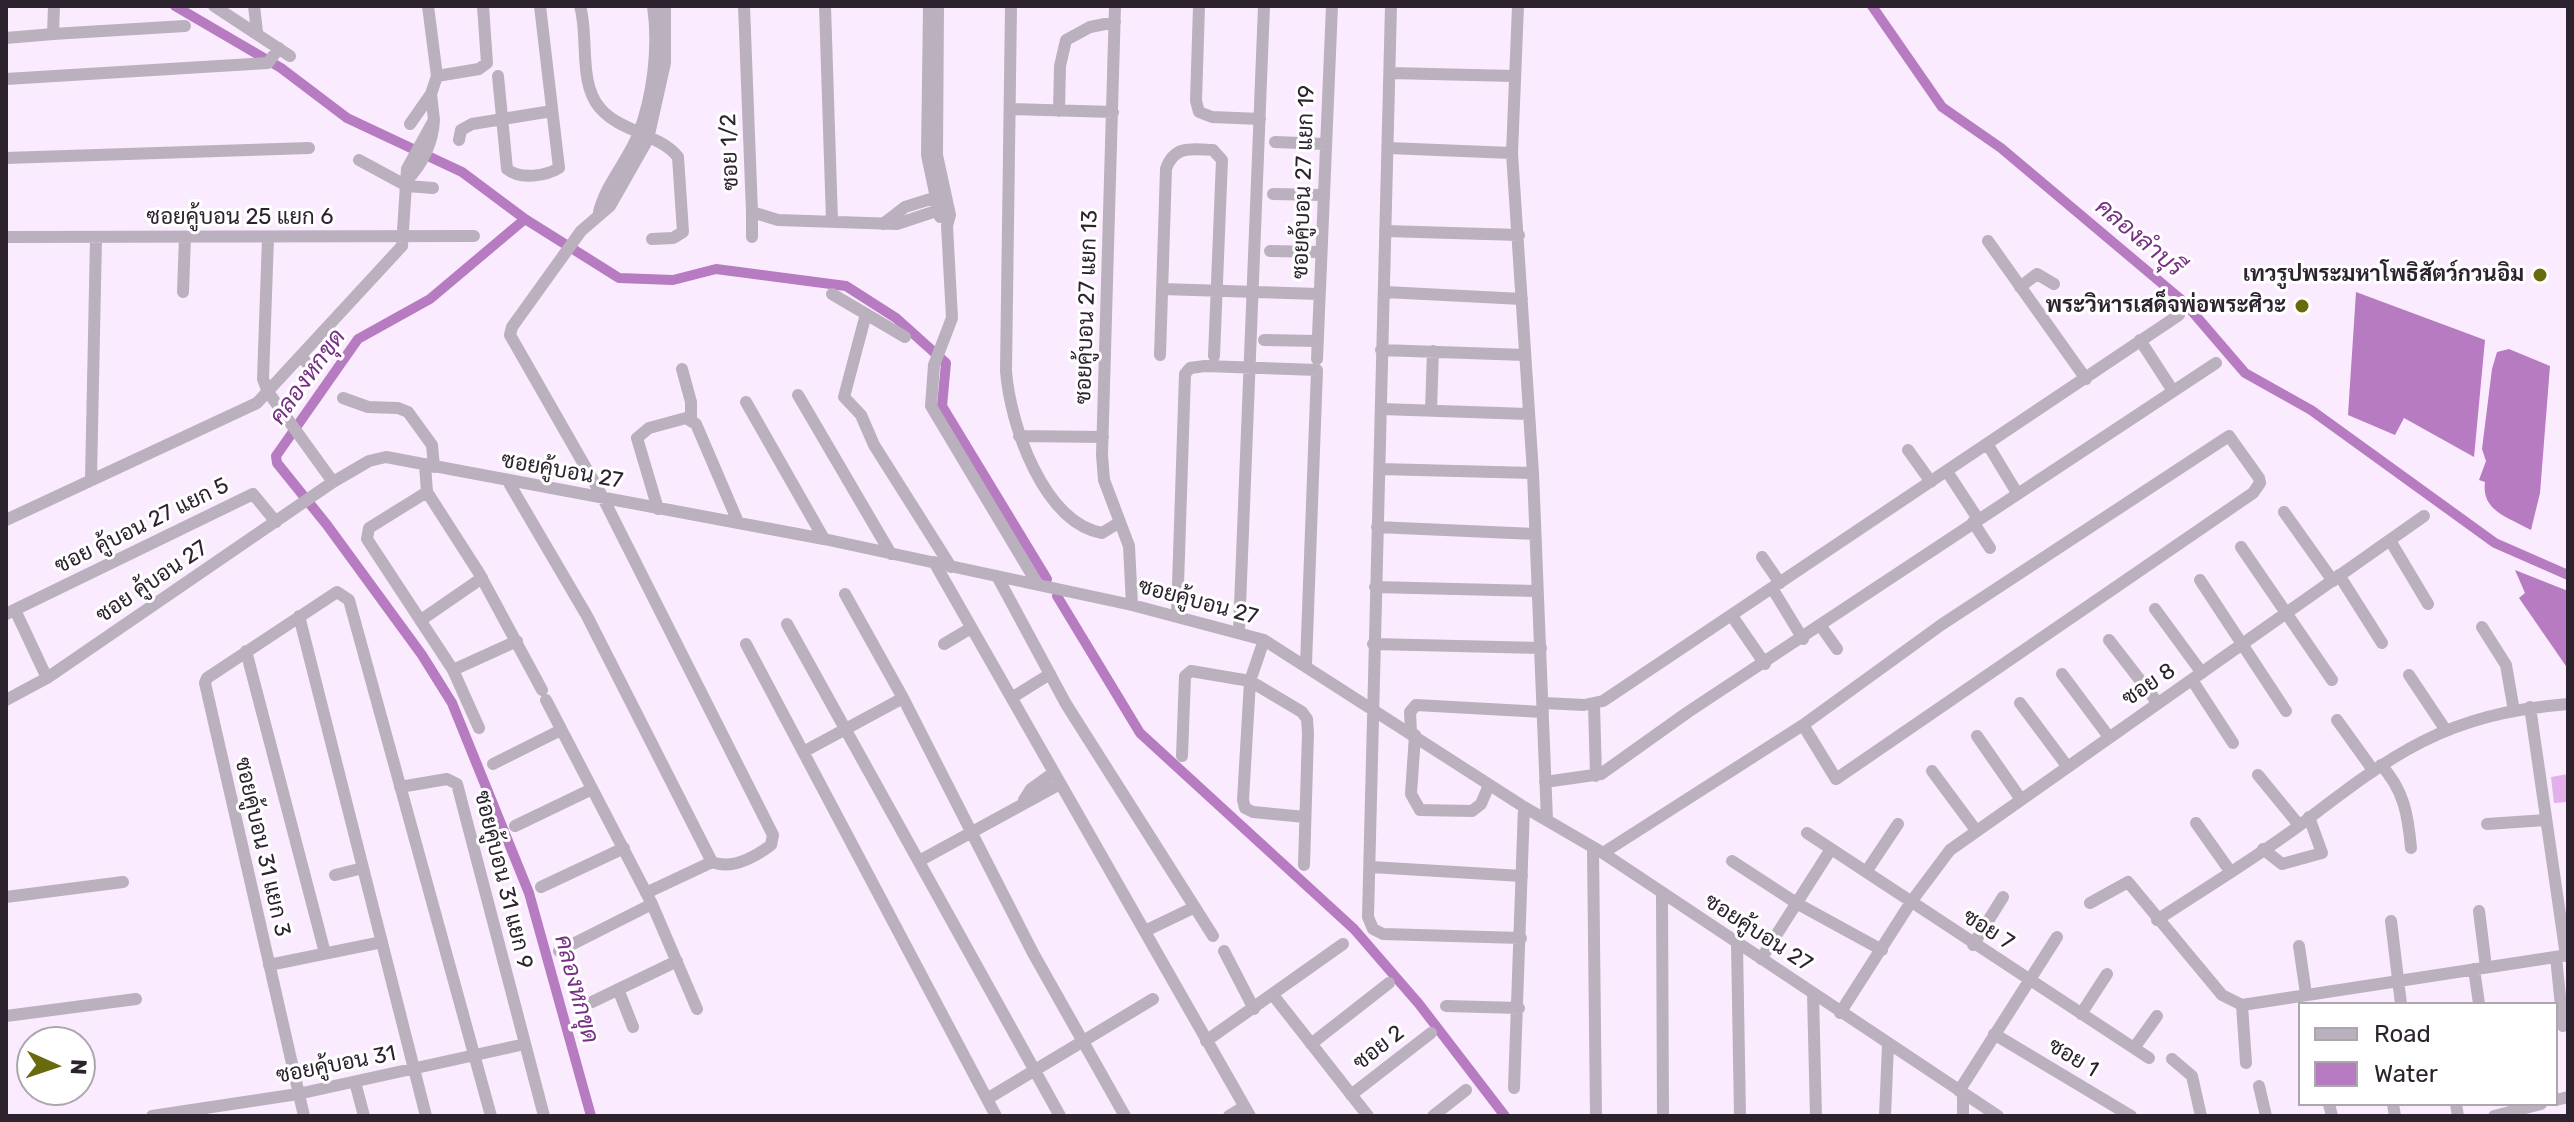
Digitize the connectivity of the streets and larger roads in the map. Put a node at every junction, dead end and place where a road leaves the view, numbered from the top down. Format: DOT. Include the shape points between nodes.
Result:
graph roads {
  1 [pos="54,6"];
  2 [pos="214,6"];
  3 [pos="254,6"];
  4 [pos="428,6"];
  5 [pos="483,6"];
  6 [pos="540,6"];
  7 [pos="580,6"];
  8 [pos="653,6"];
  9 [pos="665,6"];
  10 [pos="744,6"];
  11 [pos="825,6"];
  12 [pos="929,6"];
  13 [pos="938,6"];
  14 [pos="1011,6"];
  15 [pos="1115,6"];
  16 [pos="1199,6"];
  17 [pos="1264,6"];
  18 [pos="1332,6"];
  19 [pos="1391,6"];
  20 [pos="1518,6"];
  21 [pos="1115,22"];
  22 [pos="185,26"];
  23 [pos="257,32"];
  24 [pos="53,34"];
  25 [pos="6,38"];
  26 [pos="274,55"];
  27 [pos="660,55"];
  28 [pos="290,56"];
  29 [pos="1390,73"];
  30 [pos="437,76"];
  31 [pos="498,76"];
  32 [pos="1514,76"];
  33 [pos="6,79"];
  34 [pos="431,94"];
  35 [pos="1011,109"];
  36 [pos="552,111"];
  37 [pos="1059,111"];
  38 [pos="1113,112"];
  39 [pos="502,117"];
  40 [pos="1260,119"];
  41 [pos="410,124"];
  42 [pos="643,136"];
  43 [pos="459,140"];
  44 [pos="1275,142"];
  45 [pos="1325,144"];
  46 [pos="309,148"];
  47 [pos="1388,148"];
  48 [pos="1512,153"];
  49 [pos="6,158"];
  50 [pos="359,160"];
  51 [pos="409,176"];
  52 [pos="433,188"];
  53 [pos="1273,194"];
  54 [pos="1323,195"];
  55 [pos="942,202"];
  56 [pos="752,212"];
  57 [pos="832,221"];
  58 [pos="1385,231"];
  59 [pos="1519,235"];
  60 [pos="474,236"];
  61 [pos="6,237"];
  62 [pos="185,237"];
  63 [pos="752,237"];
  64 [pos="96,238"];
  65 [pos="268,238"];
  66 [pos="403,238"];
  67 [pos="652,239"];
  68 [pos="1988,241"];
  69 [pos="1270,251"];
  70 [pos="1321,252"];
  71 [pos="2054,284"];
  72 [pos="2020,287"];
  73 [pos="1162,289"];
  74 [pos="1217,290"];
  75 [pos="1253,291"];
  76 [pos="183,292"];
  77 [pos="1385,292"];
  78 [pos="832,294"];
  79 [pos="1319,294"];
  80 [pos="1522,299"];
  81 [pos="866,314"];
  82 [pos="2179,315"];
  83 [pos="905,337"];
  84 [pos="1264,340"];
  85 [pos="2140,340"];
  86 [pos="1317,341"];
  87 [pos="1381,350"];
  88 [pos="1433,351"];
  89 [pos="1160,355"];
  90 [pos="1525,355"];
  91 [pos="1214,356"];
  92 [pos="301,357"];
  93 [pos="2216,363"];
  94 [pos="1317,365"];
  95 [pos="682,369"];
  96 [pos="1250,369"];
  97 [pos="316,372"];
  98 [pos="2086,379"];
  99 [pos="2173,391"];
  100 [pos="268,392"];
  101 [pos="798,395"];
  102 [pos="343,398"];
  103 [pos="746,402"];
  104 [pos="1381,409"];
  105 [pos="1431,410"];
  106 [pos="1528,414"];
  107 [pos="691,419"];
  108 [pos="1019,436"];
  109 [pos="1103,437"];
  110 [pos="1988,445"];
  111 [pos="1908,450"];
  112 [pos="429,466"];
  113 [pos="1380,469"];
  114 [pos="1533,473"];
  115 [pos="1948,473"];
  116 [pos="91,479"];
  117 [pos="333,482"];
  118 [pos="1931,482"];
  119 [pos="509,483"];
  120 [pos="318,492"];
  121 [pos="427,492"];
  122 [pos="2017,493"];
  123 [pos="602,496"];
  124 [pos="658,509"];
  125 [pos="2284,512"];
  126 [pos="2424,516"];
  127 [pos="6,520"];
  128 [pos="1976,520"];
  129 [pos="276,522"];
  130 [pos="738,522"];
  131 [pos="1120,522"];
  132 [pos="1377,527"];
  133 [pos="1535,534"];
  134 [pos="824,539"];
  135 [pos="2391,542"];
  136 [pos="2241,547"];
  137 [pos="1990,548"];
  138 [pos="891,554"];
  139 [pos="1762,557"];
  140 [pos="934,562"];
  141 [pos="951,567"];
  142 [pos="997,576"];
  143 [pos="482,578"];
  144 [pos="2336,578"];
  145 [pos="2200,580"];
  146 [pos="1038,585"];
  147 [pos="1776,586"];
  148 [pos="1375,587"];
  149 [pos="1536,591"];
  150 [pos="845,594"];
  151 [pos="2428,604"];
  152 [pos="1132,605"];
  153 [pos="2155,609"];
  154 [pos="10,612"];
  155 [pos="2287,613"];
  156 [pos="1177,615"];
  157 [pos="299,616"];
  158 [pos="1732,616"];
  159 [pos="421,620"];
  160 [pos="787,624"];
  161 [pos="1820,625"];
  162 [pos="2482,627"];
  163 [pos="971,628"];
  164 [pos="1239,631"];
  165 [pos="1803,639"];
  166 [pos="1264,640"];
  167 [pos="2109,640"];
  168 [pos="517,641"];
  169 [pos="2244,642"];
  170 [pos="2382,643"];
  171 [pos="746,644"];
  172 [pos="944,644"];
  173 [pos="1373,644"];
  174 [pos="1541,648"];
  175 [pos="1837,649"];
  176 [pos="246,651"];
  177 [pos="1306,664"];
  178 [pos="1765,664"];
  179 [pos="453,670"];
  180 [pos="1050,674"];
  181 [pos="2062,674"];
  182 [pos="2409,675"];
  183 [pos="2197,676"];
  184 [pos="47,678"];
  185 [pos="2332,680"];
  186 [pos="1250,681"];
  187 [pos="1013,697"];
  188 [pos="903,698"];
  189 [pos="6,700"];
  190 [pos="2157,702"];
  191 [pos="2020,703"];
  192 [pos="1594,704"];
  193 [pos="2568,704"];
  194 [pos="2530,707"];
  195 [pos="1544,708"];
  196 [pos="1374,709"];
  197 [pos="2286,711"];
  198 [pos="2514,711"];
  199 [pos="2337,720"];
  200 [pos="1803,725"];
  201 [pos="479,728"];
  202 [pos="2445,729"];
  203 [pos="561,730"];
  204 [pos="845,730"];
  205 [pos="1413,734"];
  206 [pos="1977,736"];
  207 [pos="2109,737"];
  208 [pos="2233,743"];
  209 [pos="805,751"];
  210 [pos="1182,756"];
  211 [pos="493,764"];
  212 [pos="2067,766"];
  213 [pos="2377,768"];
  214 [pos="1932,771"];
  215 [pos="2258,775"];
  216 [pos="1596,776"];
  217 [pos="1056,778"];
  218 [pos="1545,782"];
  219 [pos="1489,785"];
  220 [pos="400,787"];
  221 [pos="592,789"];
  222 [pos="2020,798"];
  223 [pos="1524,807"];
  224 [pos="1305,817"];
  225 [pos="1547,820"];
  226 [pos="2546,820"];
  227 [pos="2304,821"];
  228 [pos="2196,823"];
  229 [pos="1898,824"];
  230 [pos="2487,824"];
  231 [pos="515,826"];
  232 [pos="971,829"];
  233 [pos="1975,829"];
  234 [pos="1807,833"];
  235 [pos="624,848"];
  236 [pos="2411,848"];
  237 [pos="1831,849"];
  238 [pos="2263,849"];
  239 [pos="1598,851"];
  240 [pos="919,861"];
  241 [pos="1732,861"];
  242 [pos="712,862"];
  243 [pos="1304,865"];
  244 [pos="1371,867"];
  245 [pos="363,868"];
  246 [pos="2230,871"];
  247 [pos="1866,872"];
  248 [pos="335,875"];
  249 [pos="1522,876"];
  250 [pos="123,882"];
  251 [pos="541,887"];
  252 [pos="1662,895"];
  253 [pos="6,897"];
  254 [pos="2003,897"];
  255 [pos="649,898"];
  256 [pos="1911,902"];
  257 [pos="2090,903"];
  258 [pos="1798,904"];
  259 [pos="1195,907"];
  260 [pos="2479,911"];
  261 [pos="2157,920"];
  262 [pos="2391,921"];
  263 [pos="1145,931"];
  264 [pos="1213,936"];
  265 [pos="2057,937"];
  266 [pos="1521,938"];
  267 [pos="382,942"];
  268 [pos="1343,944"];
  269 [pos="1737,944"];
  270 [pos="1973,945"];
  271 [pos="2299,946"];
  272 [pos="1882,950"];
  273 [pos="559,951"];
  274 [pos="1224,951"];
  275 [pos="325,953"];
  276 [pos="2563,956"];
  277 [pos="1761,959"];
  278 [pos="677,961"];
  279 [pos="269,965"];
  280 [pos="2480,968"];
  281 [pos="2107,974"];
  282 [pos="2029,980"];
  283 [pos="2398,980"];
  284 [pos="1389,983"];
  285 [pos="618,989"];
  286 [pos="1813,993"];
  287 [pos="2306,994"];
  288 [pos="1273,995"];
  289 [pos="2324,998"];
  290 [pos="136,999"];
  291 [pos="1153,999"];
  292 [pos="592,1002"];
  293 [pos="2401,1002"];
  294 [pos="2479,1002"];
  295 [pos="2242,1005"];
  296 [pos="1446,1006"];
  297 [pos="1519,1008"];
  298 [pos="697,1009"];
  299 [pos="1254,1009"];
  300 [pos="1840,1013"];
  301 [pos="2081,1014"];
  302 [pos="6,1016"];
  303 [pos="2157,1016"];
  304 [pos="2563,1026"];
  305 [pos="633,1027"];
  306 [pos="1431,1033"];
  307 [pos="1994,1034"];
  308 [pos="1206,1041"];
  309 [pos="1083,1042"];
  310 [pos="525,1044"];
  311 [pos="1311,1044"];
  312 [pos="1888,1045"];
  313 [pos="2134,1048"];
  314 [pos="477,1056"];
  315 [pos="2149,1058"];
  316 [pos="2172,1059"];
  317 [pos="2246,1063"];
  318 [pos="1036,1070"];
  319 [pos="414,1071"];
  320 [pos="355,1082"];
  321 [pos="2259,1086"];
  322 [pos="1514,1088"];
  323 [pos="1466,1090"];
  324 [pos="1961,1092"];
  325 [pos="298,1094"];
  326 [pos="1351,1095"];
  327 [pos="987,1099"];
  328 [pos="2522,1106"];
  329 [pos="1247,1111"];
  330 [pos="199,1112"];
  331 [pos="152,1116"];
  332 [pos="304,1116"];
  333 [pos="364,1116"];
  334 [pos="426,1116"];
  335 [pos="491,1116"];
  336 [pos="544,1116"];
  337 [pos="996,1116"];
  338 [pos="1060,1116"];
  339 [pos="1125,1116"];
  340 [pos="1229,1116"];
  341 [pos="1368,1116"];
  342 [pos="1433,1116"];
  343 [pos="1596,1116"];
  344 [pos="1663,1116"];
  345 [pos="1740,1116"];
  346 [pos="1816,1116"];
  347 [pos="1885,1116"];
  348 [pos="1963,1116"];
  349 [pos="1998,1116"];
  350 [pos="2131,1116"];
  351 [pos="2201,1116"];
  352 [pos="2266,1116"];
  353 [pos="2494,1116"];
  1 -- 24 [label="street"];
  2 -- 23 [label="street"];
  3 -- 23 [label="street"];
  4 -- 30 [label="street"];
  5 -- 30 [label="street" via="487,63"];
  6 -- 36 [label="street"];
  7 -- 42 [label="street" via="590,87 600,109"];
  8 -- 27 [label="street"];
  9 -- 27 [label="street"];
  10 -- 56 [label="street, ซอย 1/2"];
  11 -- 57 [label="street"];
  12 -- 55 [label="street" via="927,155"];
  13 -- 55 [label="street"];
  14 -- 35 [label="street"];
  15 -- 21 [label="street, ซอยคู้บอน 27 แยก 13"];
  16 -- 40 [label="street" via="1199,112"];
  17 -- 40 [label="street"];
  18 -- 45 [label="street, ซอยคู้บอน 27 แยก 19"];
  19 -- 29 [label="street"];
  20 -- 32 [label="street"];
  21 -- 37 [label="street" via="1066,40"];
  21 -- 38 [label="street, ซอยคู้บอน 27 แยก 13"];
  22 -- 24 [label="street"];
  23 -- 26 [label="street"];
  24 -- 25 [label="street"];
  26 -- 28 [label="street"];
  26 -- 33 [label="street"];
  27 -- 42 [label="street"];
  29 -- 32 [label="street"];
  29 -- 47 [label="street"];
  30 -- 34 [label="street"];
  31 -- 39 [label="street"];
  32 -- 48 [label="street"];
  34 -- 41 [label="street"];
  34 -- 51 [label="street" via="431,129"];
  35 -- 37 [label="street"];
  35 -- 108 [label="street" via="1006,371"];
  36 -- 39 [label="street"];
  36 -- 39 [label="street" via="559,168 549,174 519,175 507,169"];
  37 -- 38 [label="street"];
  38 -- 109 [label="street, ซอยคู้บอน 27 แยก 13"];
  39 -- 43 [label="street" via="472,124 461,130"];
  40 -- 75 [label="street"];
  42 -- 67 [label="street" via="672,149 681,169 683,232"];
  42 -- 123 [label="street" via="610,206 581,231 510,335"];
  44 -- 45 [label="street"];
  45 -- 54 [label="street, ซอยคู้บอน 27 แยก 19"];
  46 -- 49 [label="street"];
  47 -- 48 [label="street"];
  47 -- 58 [label="street"];
  48 -- 59 [label="street"];
  50 -- 51 [label="street"];
  51 -- 52 [label="street"];
  51 -- 66 [label="street"];
  53 -- 54 [label="street"];
  54 -- 70 [label="street, ซอยคู้บอน 27 แยก 19"];
  55 -- 57 [label="street, ซอย 1/2" via="897,224"];
  55 -- 146 [label="street" via="952,318 934,365 930,390 936,418"];
  56 -- 57 [label="street, ซอย 1/2" via="778,220"];
  56 -- 63 [label="street"];
  58 -- 59 [label="street"];
  58 -- 77 [label="street"];
  59 -- 80 [label="street"];
  60 -- 66 [label="street, ซอยคู้บอน 25 แยก 6"];
  61 -- 64 [label="street, ซอยคู้บอน 25 แยก 6"];
  62 -- 64 [label="street, ซอยคู้บอน 25 แยก 6"];
  62 -- 65 [label="street, ซอยคู้บอน 25 แยก 6"];
  62 -- 76 [label="street"];
  64 -- 116 [label="street"];
  65 -- 66 [label="street, ซอยคู้บอน 25 แยก 6"];
  65 -- 100 [label="street" via="263,379"];
  66 -- 92 [label="street" via="402,246"];
  68 -- 72 [label="street"];
  69 -- 70 [label="street"];
  70 -- 79 [label="street, ซอยคู้บอน 27 แยก 19"];
  71 -- 72 [label="street" via="2037,274"];
  72 -- 98 [label="street"];
  73 -- 74 [label="street"];
  73 -- 74 [label="street" via="1166,169 1178,151 1191,149 1213,150 1222,160"];
  73 -- 89 [label="street"];
  74 -- 75 [label="street"];
  74 -- 91 [label="street"];
  75 -- 79 [label="street"];
  75 -- 96 [label="street"];
  77 -- 80 [label="street"];
  77 -- 87 [label="street"];
  78 -- 81 [label="street"];
  79 -- 86 [label="street, ซอยคู้บอน 27 แยก 19"];
  80 -- 90 [label="street"];
  81 -- 83 [label="street"];
  81 -- 141 [label="street" via="844,397 861,415 874,445"];
  82 -- 85 [label="street"];
  84 -- 86 [label="street"];
  85 -- 98 [label="street"];
  85 -- 99 [label="street"];
  86 -- 94 [label="street, ซอยคู้บอน 27 แยก 19"];
  87 -- 88 [label="street"];
  87 -- 104 [label="street"];
  88 -- 90 [label="street"];
  88 -- 105 [label="street"];
  90 -- 106 [label="street"];
  92 -- 97 [label="street"];
  92 -- 100 [label="street"];
  93 -- 99 [label="street"];
  94 -- 96 [label="street"];
  94 -- 177 [label="street, ซอยคู้บอน 27 แยก 19"];
  95 -- 107 [label="street"];
  96 -- 156 [label="street" via="1195,366 1185,374"];
  96 -- 164 [label="street"];
  98 -- 110 [label="street"];
  99 -- 122 [label="street"];
  100 -- 116 [label="street" via="246,410"];
  100 -- 117 [label="street"];
  101 -- 138 [label="street"];
  102 -- 112 [label="street" via="408,412 432,445"];
  103 -- 134 [label="street"];
  104 -- 105 [label="street"];
  104 -- 113 [label="street"];
  105 -- 106 [label="street"];
  106 -- 114 [label="street"];
  107 -- 124 [label="street" via="649,428 637,438"];
  107 -- 130 [label="street"];
  108 -- 109 [label="street"];
  108 -- 131 [label="street" via="1074,522 1102,533"];
  109 -- 131 [label="street, ซอยคู้บอน 27 แยก 13" via="1104,480"];
  110 -- 115 [label="street"];
  110 -- 122 [label="street"];
  111 -- 118 [label="street"];
  112 -- 117 [label="street, ซอยคู้บอน 27" via="378,459"];
  112 -- 119 [label="street, ซอยคู้บอน 27"];
  112 -- 121 [label="street"];
  113 -- 114 [label="street"];
  113 -- 132 [label="street"];
  114 -- 133 [label="street"];
  115 -- 118 [label="street"];
  115 -- 128 [label="street"];
  116 -- 127 [label="street"];
  117 -- 120 [label="street, ซอยคู้บอน 27"];
  118 -- 147 [label="street"];
  119 -- 123 [label="street, ซอยคู้บอน 27"];
  119 -- 242 [label="street" via="587,616"];
  120 -- 129 [label="street, ซอย คู้บอน 27"];
  121 -- 143 [label="street"];
  121 -- 159 [label="street" via="366,533"];
  122 -- 128 [label="street"];
  123 -- 124 [label="street, ซอยคู้บอน 27"];
  123 -- 242 [label="street" via="773,835 771,845 745,861"];
  124 -- 130 [label="street, ซอยคู้บอน 27"];
  125 -- 144 [label="street"];
  126 -- 135 [label="street, ซอย 8"];
  128 -- 137 [label="street"];
  128 -- 161 [label="street"];
  129 -- 154 [label="street, ซอย คู้บอน 27 แยก 5" via="253,494"];
  129 -- 184 [label="street, ซอย คู้บอน 27"];
  130 -- 134 [label="street, ซอยคู้บอน 27"];
  131 -- 152 [label="street, ซอยคู้บอน 27 แยก 13" via="1132,562"];
  132 -- 133 [label="street"];
  132 -- 148 [label="street"];
  133 -- 149 [label="street"];
  134 -- 138 [label="street, ซอยคู้บอน 27"];
  135 -- 144 [label="street, ซอย 8"];
  135 -- 151 [label="street"];
  136 -- 155 [label="street"];
  138 -- 140 [label="street, ซอยคู้บอน 27"];
  139 -- 147 [label="street"];
  140 -- 141 [label="street, ซอยคู้บอน 27"];
  140 -- 163 [label="street"];
  141 -- 142 [label="street, ซอยคู้บอน 27"];
  142 -- 146 [label="street, ซอยคู้บอน 27"];
  142 -- 180 [label="street"];
  143 -- 159 [label="street"];
  143 -- 168 [label="street"];
  144 -- 155 [label="street, ซอย 8"];
  144 -- 170 [label="street"];
  145 -- 169 [label="street"];
  146 -- 152 [label="street, ซอยคู้บอน 27"];
  147 -- 158 [label="street"];
  147 -- 165 [label="street"];
  148 -- 149 [label="street"];
  148 -- 173 [label="street"];
  149 -- 174 [label="street"];
  150 -- 188 [label="street"];
  152 -- 156 [label="street, ซอยคู้บอน 27"];
  153 -- 183 [label="street"];
  154 -- 184 [label="street"];
  155 -- 169 [label="street, ซอย 8"];
  155 -- 185 [label="street"];
  156 -- 164 [label="street, ซอยคู้บอน 27"];
  157 -- 176 [label="street, ซอยคู้บอน 31 แยก 3"];
  157 -- 220 [label="street, ซอยคู้บอน 31 แยก 3" via="337,592 349,600"];
  157 -- 245 [label="street"];
  158 -- 178 [label="street"];
  158 -- 192 [label="street"];
  159 -- 179 [label="street"];
  160 -- 204 [label="street"];
  161 -- 165 [label="street"];
  161 -- 175 [label="street"];
  162 -- 198 [label="street" via="2506,665"];
  163 -- 172 [label="street"];
  163 -- 187 [label="street"];
  164 -- 166 [label="street, ซอยคู้บอน 27"];
  165 -- 178 [label="street"];
  166 -- 177 [label="street, ซอยคู้บอน 27"];
  166 -- 186 [label="street"];
  167 -- 190 [label="street"];
  168 -- 179 [label="street"];
  168 -- 203 [label="street"];
  169 -- 183 [label="street, ซอย 8"];
  169 -- 197 [label="street"];
  171 -- 209 [label="street"];
  173 -- 174 [label="street"];
  173 -- 196 [label="street"];
  174 -- 195 [label="street"];
  176 -- 275 [label="street"];
  176 -- 279 [label="street, ซอยคู้บอน 31 แยก 3" via="207,678 204,690"];
  177 -- 196 [label="street, ซอยคู้บอน 27"];
  178 -- 216 [label="street"];
  179 -- 201 [label="street"];
  180 -- 187 [label="street"];
  180 -- 259 [label="street"];
  181 -- 207 [label="street"];
  182 -- 202 [label="street"];
  183 -- 190 [label="street, ซอย 8"];
  183 -- 208 [label="street"];
  184 -- 189 [label="street, ซอย คู้บอน 27"];
  186 -- 210 [label="street" via="1199,670 1185,676"];
  186 -- 224 [label="street" via="1307,719"];
  186 -- 224 [label="street" via="1245,808"];
  187 -- 217 [label="street"];
  188 -- 204 [label="street"];
  188 -- 232 [label="street"];
  190 -- 207 [label="street, ซอย 8"];
  191 -- 212 [label="street"];
  192 -- 195 [label="street"];
  192 -- 216 [label="street"];
  193 -- 194 [label="street"];
  194 -- 198 [label="street"];
  194 -- 226 [label="street"];
  195 -- 205 [label="street" via="1416,705 1410,712"];
  195 -- 218 [label="street"];
  196 -- 205 [label="street, ซอยคู้บอน 27"];
  196 -- 244 [label="street"];
  198 -- 202 [label="street"];
  199 -- 213 [label="street"];
  200 -- 200 [label="street" via="1836,779 2253,493 2259,478 2229,436 1941,625"];
  200 -- 239 [label="street"];
  202 -- 213 [label="street"];
  203 -- 211 [label="street"];
  203 -- 221 [label="street"];
  204 -- 209 [label="street"];
  204 -- 240 [label="street"];
  205 -- 219 [label="street, ซอยคู้บอน 27"];
  205 -- 219 [label="street" via="1411,794 1420,810 1472,811"];
  206 -- 222 [label="street"];
  207 -- 212 [label="street, ซอย 8"];
  209 -- 327 [label="street"];
  212 -- 222 [label="street, ซอย 8"];
  213 -- 227 [label="street"];
  213 -- 236 [label="street" via="2398,784 2408,813"];
  214 -- 233 [label="street"];
  215 -- 227 [label="street"];
  216 -- 218 [label="street"];
  217 -- 232 [label="street"];
  217 -- 263 [label="street"];
  218 -- 225 [label="street"];
  219 -- 223 [label="street, ซอยคู้บอน 27"];
  220 -- 310 [label="street, ซอยคู้บอน 31 แยก 9" via="447,779 457,784"];
  220 -- 314 [label="street"];
  221 -- 231 [label="street"];
  221 -- 235 [label="street"];
  222 -- 233 [label="street, ซอย 8"];
  223 -- 225 [label="street, ซอยคู้บอน 27"];
  223 -- 249 [label="street"];
  224 -- 243 [label="street"];
  225 -- 239 [label="street, ซอยคู้บอน 27"];
  226 -- 230 [label="street"];
  226 -- 276 [label="street"];
  227 -- 238 [label="street"];
  227 -- 238 [label="street" via="2322,853 2282,864"];
  228 -- 246 [label="street"];
  229 -- 247 [label="street"];
  232 -- 240 [label="street"];
  232 -- 309 [label="street"];
  233 -- 256 [label="street, ซอย 8" via="1942,858"];
  234 -- 237 [label="street, ซอย 7"];
  235 -- 251 [label="street"];
  235 -- 255 [label="street"];
  237 -- 247 [label="street, ซอย 7"];
  237 -- 258 [label="street"];
  238 -- 246 [label="street"];
  239 -- 252 [label="street, ซอยคู้บอน 27"];
  239 -- 343 [label="street"];
  240 -- 318 [label="street"];
  241 -- 258 [label="street"];
  242 -- 255 [label="street"];
  244 -- 249 [label="street"];
  244 -- 266 [label="street" via="1368,917 1373,929 1383,934"];
  245 -- 248 [label="street"];
  245 -- 267 [label="street"];
  246 -- 261 [label="street"];
  247 -- 256 [label="street, ซอย 7"];
  249 -- 266 [label="street"];
  250 -- 253 [label="street"];
  252 -- 269 [label="street, ซอยคู้บอน 27"];
  252 -- 344 [label="street"];
  254 -- 270 [label="street"];
  255 -- 273 [label="street"];
  255 -- 278 [label="street"];
  256 -- 270 [label="street, ซอย 7"];
  256 -- 272 [label="street, ซอย 8"];
  257 -- 261 [label="street" via="2128,882"];
  258 -- 272 [label="street"];
  258 -- 277 [label="street"];
  259 -- 263 [label="street"];
  259 -- 264 [label="street"];
  260 -- 280 [label="street"];
  261 -- 295 [label="street" via="2222,995"];
  262 -- 283 [label="street"];
  263 -- 308 [label="street"];
  265 -- 282 [label="street"];
  266 -- 297 [label="street"];
  267 -- 275 [label="street"];
  267 -- 319 [label="street"];
  268 -- 288 [label="street"];
  269 -- 277 [label="street, ซอยคู้บอน 27"];
  269 -- 345 [label="street"];
  270 -- 282 [label="street, ซอย 7"];
  271 -- 287 [label="street"];
  272 -- 300 [label="street, ซอย 8"];
  274 -- 299 [label="street"];
  275 -- 279 [label="street"];
  276 -- 280 [label="street"];
  276 -- 304 [label="street"];
  277 -- 286 [label="street, ซอยคู้บอน 27"];
  278 -- 285 [label="street"];
  278 -- 298 [label="street"];
  279 -- 325 [label="street, ซอยคู้บอน 31 แยก 3"];
  280 -- 283 [label="street"];
  280 -- 294 [label="street"];
  281 -- 301 [label="street"];
  282 -- 301 [label="street, ซอย 7"];
  282 -- 307 [label="street"];
  283 -- 289 [label="street"];
  283 -- 293 [label="street"];
  284 -- 311 [label="street"];
  285 -- 292 [label="street"];
  285 -- 305 [label="street"];
  286 -- 300 [label="street, ซอยคู้บอน 27"];
  286 -- 346 [label="street"];
  287 -- 289 [label="street"];
  287 -- 295 [label="street"];
  288 -- 299 [label="street"];
  288 -- 311 [label="street"];
  290 -- 302 [label="street"];
  291 -- 309 [label="street"];
  295 -- 317 [label="street"];
  296 -- 297 [label="street"];
  297 -- 322 [label="street"];
  299 -- 308 [label="street"];
  300 -- 312 [label="street, ซอยคู้บอน 27"];
  301 -- 313 [label="street, ซอย 7"];
  303 -- 313 [label="street"];
  306 -- 326 [label="street, ซอย 2"];
  307 -- 324 [label="street"];
  307 -- 350 [label="street, ซอย 1"];
  308 -- 329 [label="street"];
  309 -- 318 [label="street"];
  309 -- 339 [label="street"];
  310 -- 314 [label="street, ซอยคู้บอน 31"];
  310 -- 336 [label="street"];
  311 -- 326 [label="street"];
  312 -- 324 [label="street, ซอยคู้บอน 27"];
  312 -- 347 [label="street"];
  313 -- 315 [label="street, ซอย 7"];
  314 -- 319 [label="street, ซอยคู้บอน 31"];
  314 -- 335 [label="street"];
  316 -- 351 [label="street" via="2192,1076"];
  318 -- 327 [label="street"];
  318 -- 338 [label="street"];
  319 -- 320 [label="street, ซอยคู้บอน 31"];
  319 -- 334 [label="street"];
  320 -- 325 [label="street, ซอยคู้บอน 31"];
  320 -- 333 [label="street"];
  321 -- 352 [label="street"];
  323 -- 342 [label="street"];
  324 -- 348 [label="street"];
  324 -- 349 [label="street, ซอยคู้บอน 27"];
  325 -- 330 [label="street, ซอยคู้บอน 31"];
  325 -- 332 [label="street, ซอยคู้บอน 31 แยก 3"];
  326 -- 341 [label="street"];
  327 -- 337 [label="street"];
  328 -- 353 [label="street"];
  329 -- 340 [label="street"];
  330 -- 331 [label="street, ซอยคู้บอน 31"];
}
